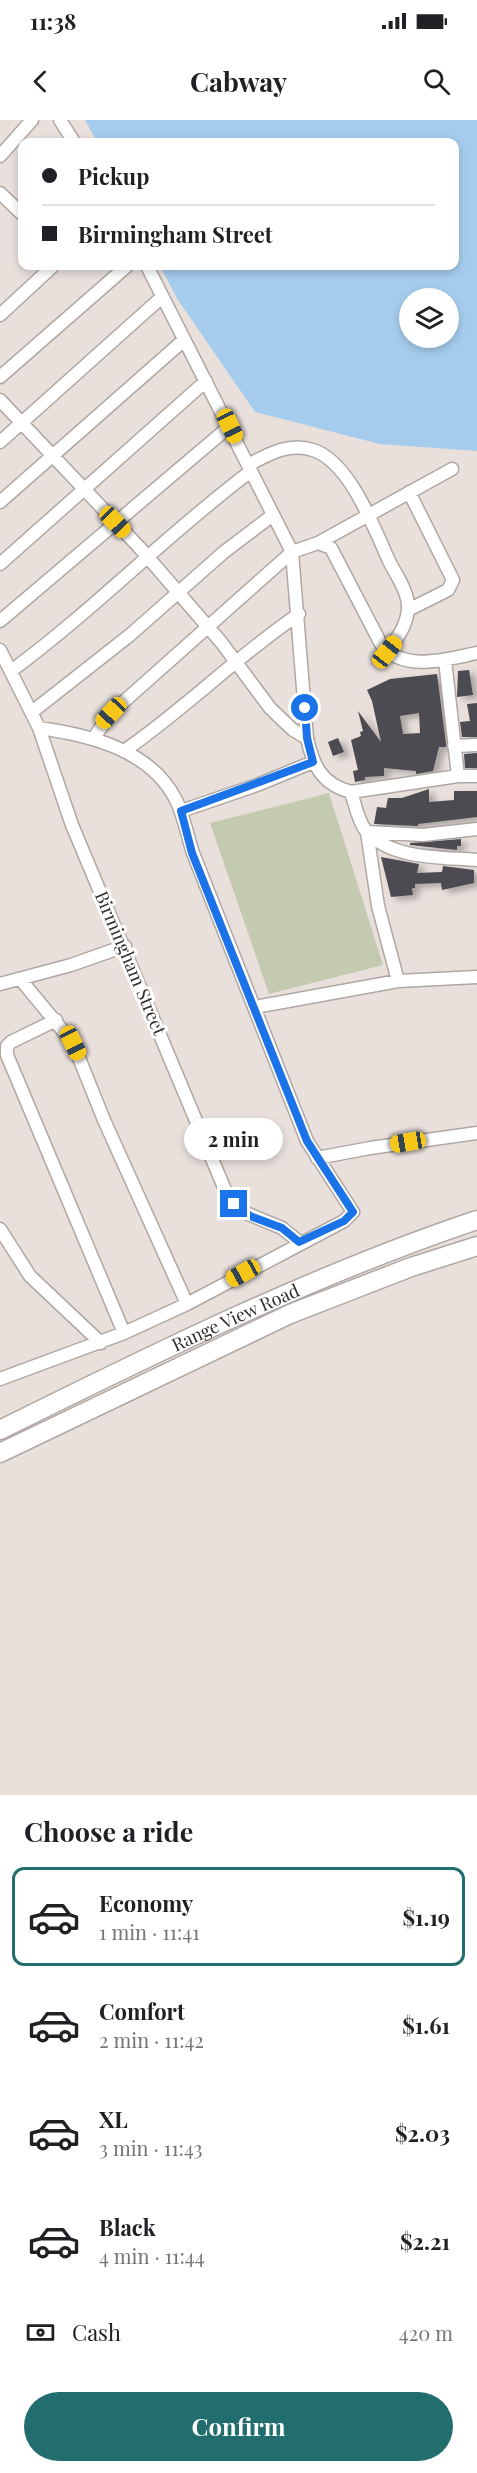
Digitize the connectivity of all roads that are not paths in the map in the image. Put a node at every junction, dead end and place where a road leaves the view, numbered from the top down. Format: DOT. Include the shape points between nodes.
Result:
graph roads {
  1 [pos="32,120"];
  2 [pos="60,120"];
  3 [pos="22,138"];
  4 [pos="71,138"];
  5 [pos="18,141"];
  6 [pos="0,156"];
  7 [pos="0,193"];
  8 [pos="18,210"];
  9 [pos="49,270"];
  10 [pos="122,270"];
  11 [pos="149,270"];
  12 [pos="162,297"];
  13 [pos="0,315"];
  14 [pos="184,340"];
  15 [pos="0,377"];
  16 [pos="206,381"];
  17 [pos="0,400"];
  18 [pos="22,424"];
  19 [pos="230,426"];
  20 [pos="0,442"];
  21 [pos="53,457"];
  22 [pos="250,468"];
  23 [pos="452,469"];
  24 [pos="84,491"];
  25 [pos="410,492"];
  26 [pos="0,502"];
  27 [pos="273,514"];
  28 [pos="368,515"];
  29 [pos="115,522"];
  30 [pos="318,543"];
  31 [pos="292,552"];
  32 [pos="147,556"];
  33 [pos="0,564"];
  34 [pos="178,592"];
  35 [pos="408,610"];
  36 [pos="298,614"];
  37 [pos="0,621"];
  38 [pos="207,626"];
  39 [pos="0,650"];
  40 [pos="387,652"];
  41 [pos="477,653"];
  42 [pos="445,660"];
  43 [pos="237,663"];
  44 [pos="11,671"];
  45 [pos="32,712"];
  46 [pos="39,728"];
  47 [pos="307,738"];
  48 [pos="93,739"];
  49 [pos="477,745"];
  50 [pos="454,746"];
  51 [pos="124,751"];
  52 [pos="313,762"];
  53 [pos="458,776"];
  54 [pos="477,776"];
  55 [pos="351,792"];
  56 [pos="181,811"];
  57 [pos="477,829"];
  58 [pos="367,832"];
  59 [pos="477,860"];
  60 [pos="125,946"];
  61 [pos="477,977"];
  62 [pos="21,980"];
  63 [pos="398,981"];
  64 [pos="0,984"];
  65 [pos="255,1007"];
  66 [pos="56,1020"];
  67 [pos="476,1134"];
  68 [pos="317,1158"];
  69 [pos="477,1220"];
  70 [pos="0,1229"];
  71 [pos="299,1242"];
  72 [pos="477,1246"];
  73 [pos="187,1304"];
  74 [pos="124,1333"];
  75 [pos="101,1343"];
  76 [pos="0,1379"];
  77 [pos="0,1430"];
  78 [pos="0,1453"];
  1 -- 3 [label="street"];
  2 -- 4 [label="street"];
  5 -- 6 [label="street"];
  7 -- 8 [label="street"];
  9 -- 13 [label="street"];
  10 -- 15 [label="street"];
  11 -- 12 [label="street"];
  12 -- 14 [label="street"];
  12 -- 18 [label="street"];
  14 -- 16 [label="street"];
  14 -- 21 [label="street"];
  16 -- 19 [label="street"];
  16 -- 24 [label="street"];
  17 -- 18 [label="street"];
  18 -- 20 [label="street"];
  18 -- 21 [label="street"];
  19 -- 22 [label="street"];
  19 -- 29 [label="street"];
  21 -- 24 [label="street"];
  21 -- 26 [label="street"];
  22 -- 27 [label="street"];
  22 -- 28 [label="street" via="288,447 314,450 345,477"];
  22 -- 32 [label="street"];
  23 -- 25 [label="street"];
  24 -- 29 [label="street"];
  24 -- 33 [label="street"];
  25 -- 28 [label="street"];
  25 -- 35 [label="street" via="453,583 448,590"];
  27 -- 31 [label="street"];
  27 -- 34 [label="street"];
  28 -- 30 [label="street"];
  28 -- 35 [label="street" via="405,593"];
  29 -- 32 [label="street"];
  29 -- 37 [label="street"];
  30 -- 31 [label="street"];
  30 -- 40 [label="street" via="334,553"];
  31 -- 36 [label="street"];
  31 -- 38 [label="street"];
  32 -- 34 [label="street"];
  32 -- 44 [label="street" via="102,598"];
  34 -- 38 [label="street"];
  34 -- 45 [label="street"];
  35 -- 40 [label="street" via="398,638"];
  36 -- 43 [label="street"];
  36 -- 47 [label="street"];
  38 -- 43 [label="street"];
  38 -- 48 [label="street" via="111,713"];
  39 -- 44 [label="street, Birmingham Street"];
  40 -- 42 [label="street" via="404,661"];
  41 -- 42 [label="street"];
  42 -- 50 [label="street"];
  43 -- 47 [label="street" via="270,708"];
  43 -- 51 [label="street"];
  44 -- 45 [label="street, Birmingham Street"];
  45 -- 46 [label="street, Birmingham Street"];
  46 -- 48 [label="street"];
  46 -- 60 [label="street, Birmingham Street" via="72,825"];
  47 -- 52 [label="street"];
  48 -- 51 [label="street"];
  49 -- 50 [label="street"];
  50 -- 53 [label="street"];
  51 -- 56 [label="street" via="165,782"];
  52 -- 55 [label="street" via="334,785"];
  52 -- 56 [label="street"];
  53 -- 54 [label="street"];
  53 -- 55 [label="street"];
  55 -- 58 [label="street"];
  56 -- 65 [label="street" via="192,853"];
  57 -- 58 [label="street" via="423,836"];
  58 -- 59 [label="street" via="404,852"];
  58 -- 63 [label="street" via="375,895"];
  60 -- 62 [label="street"];
  60 -- 71 [label="street, Birmingham Street" via="228,1197 241,1211 282,1228"];
  61 -- 63 [label="street"];
  62 -- 64 [label="street"];
  62 -- 66 [label="street"];
  63 -- 65 [label="street"];
  65 -- 68 [label="street" via="299,1123"];
  66 -- 73 [label="street" via="81,1058 104,1120"];
  66 -- 74 [label="street" via="11,1042 7,1055"];
  67 -- 68 [label="street"];
  68 -- 71 [label="street" via="353,1213"];
  69 -- 77 [label="main road, Range View Road" via="405,1245 287,1295"];
  70 -- 75 [label="street" via="30,1276"];
  71 -- 73 [label="street"];
  72 -- 78 [label="main road, Range View Road" via="290,1314"];
  73 -- 74 [label="street"];
  74 -- 75 [label="street"];
  75 -- 76 [label="street"];
}
